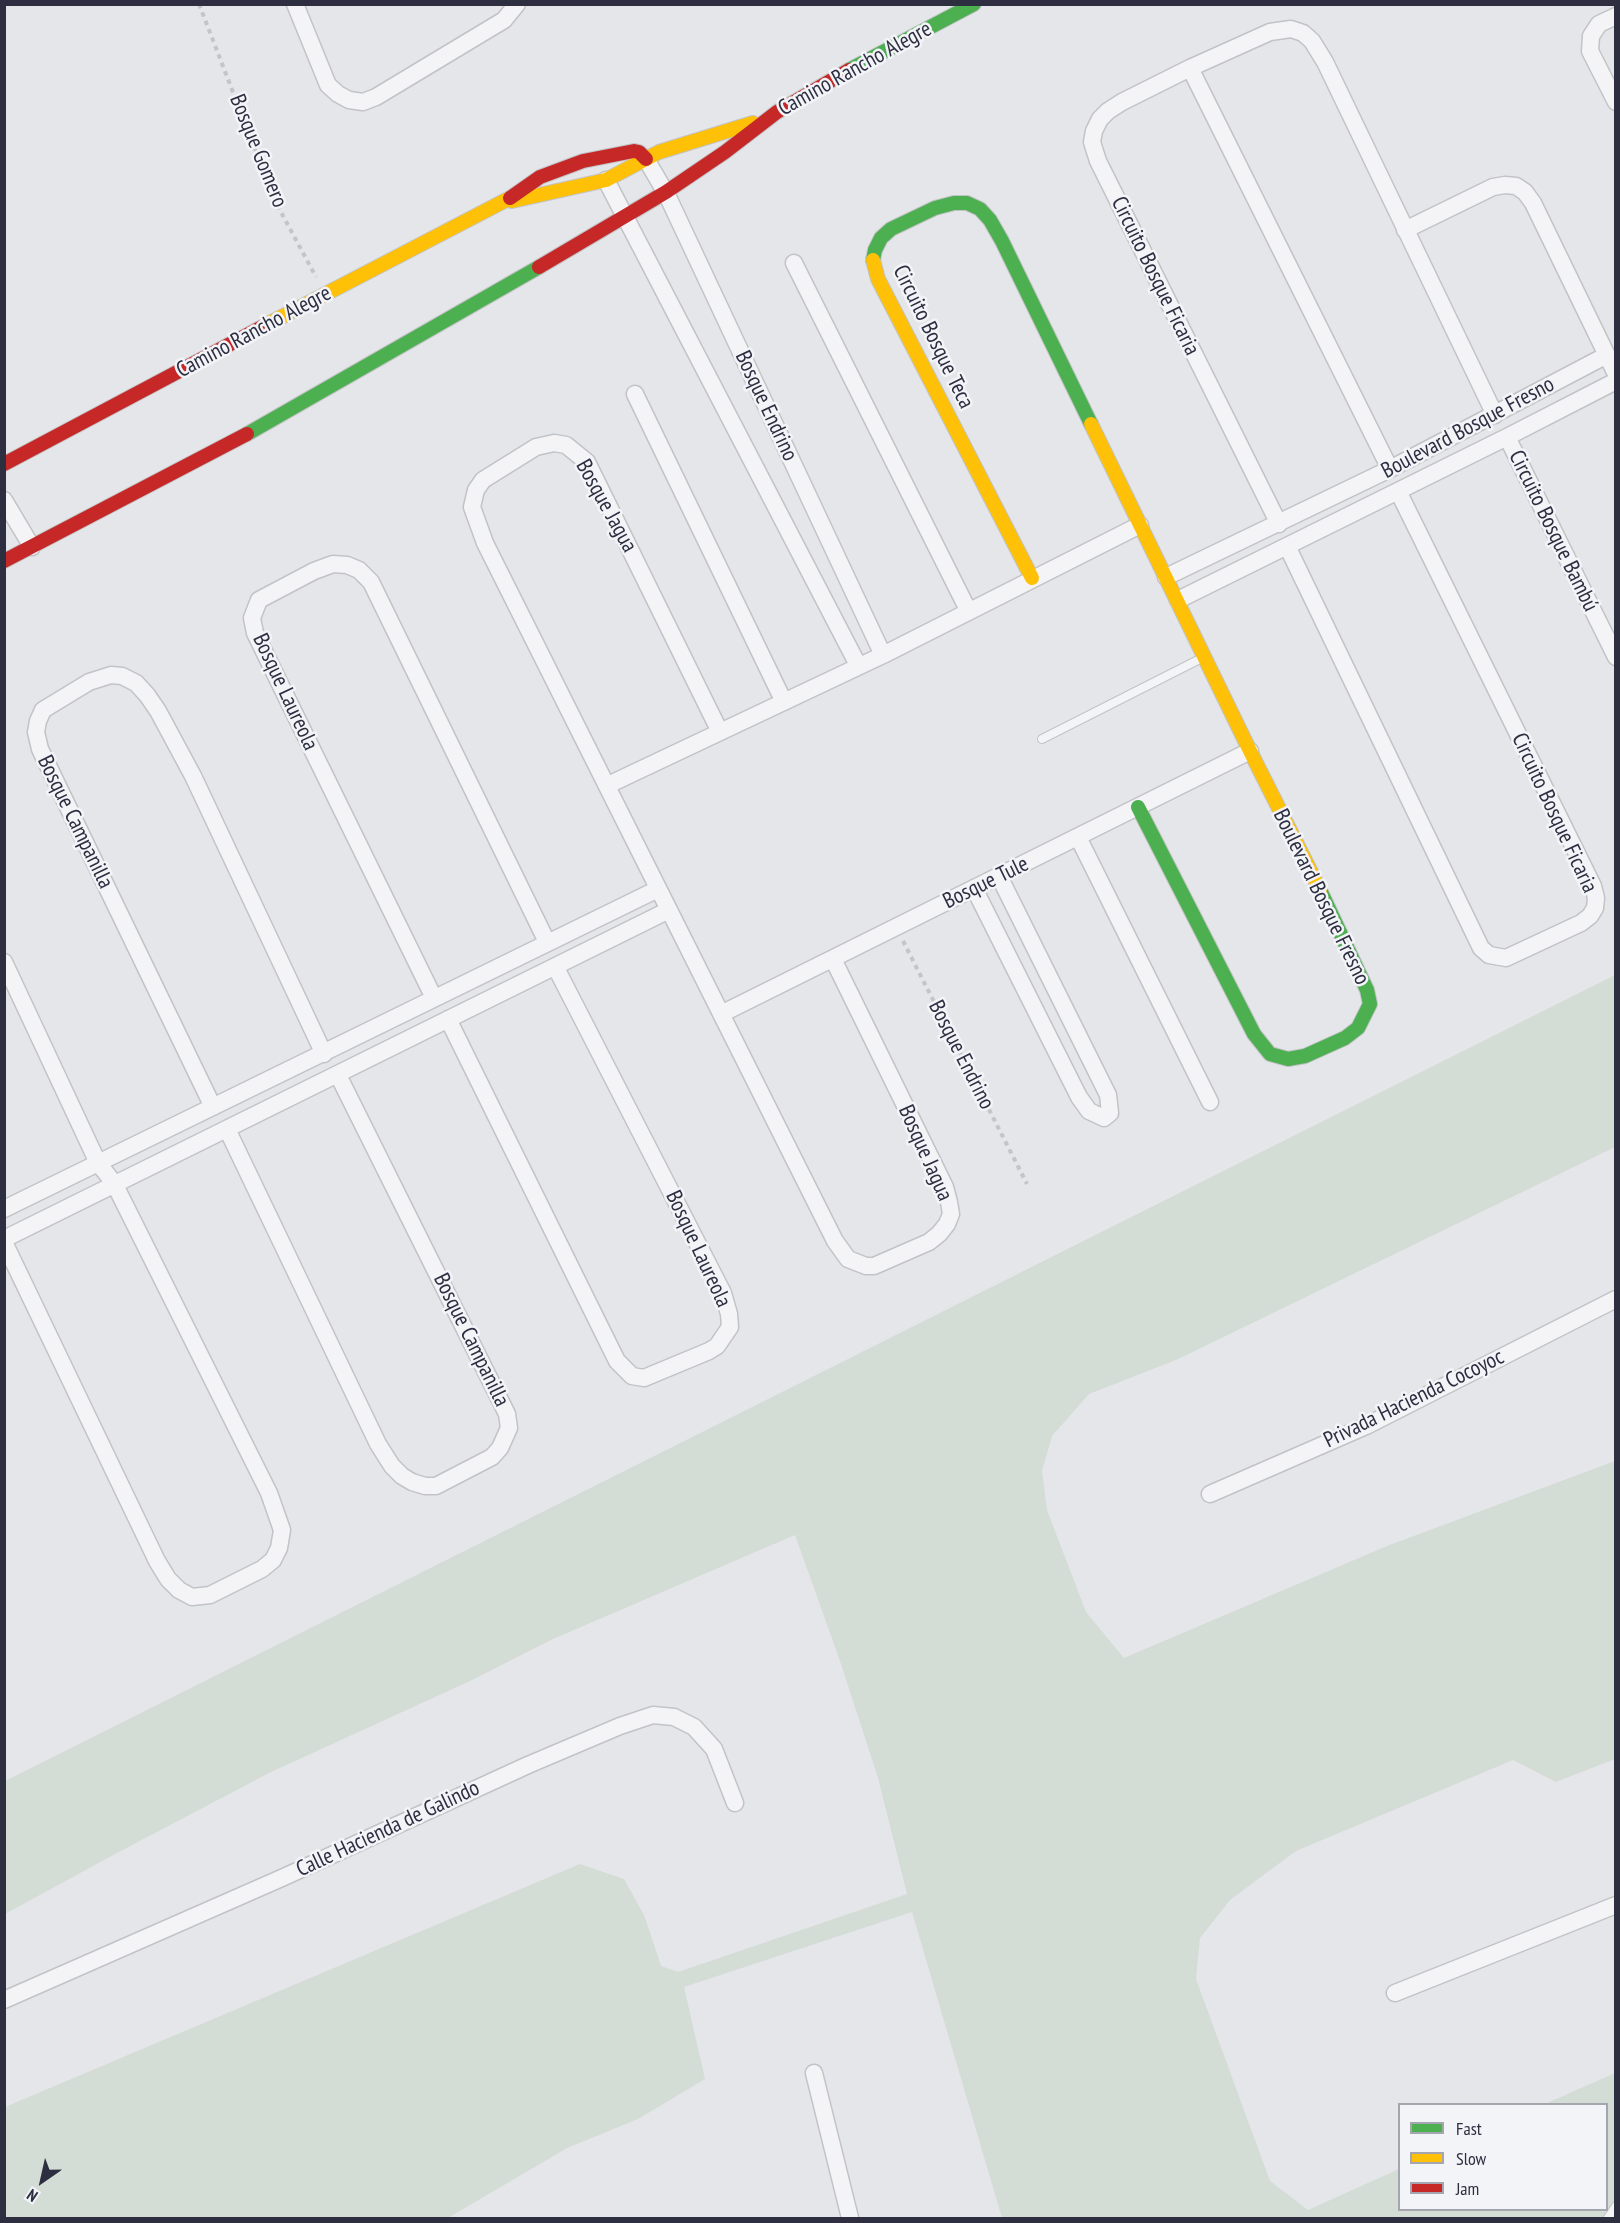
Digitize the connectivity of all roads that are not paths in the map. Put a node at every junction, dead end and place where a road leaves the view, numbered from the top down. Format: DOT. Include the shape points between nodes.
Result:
graph roads {
  1 [pos="295,4"];
  2 [pos="517,4"];
  3 [pos="974,4"];
  4 [pos="1616,15"];
  5 [pos="1190,68"];
  6 [pos="1616,102"];
  7 [pos="767,118"];
  8 [pos="646,159"];
  9 [pos="606,180"];
  10 [pos="666,192"];
  11 [pos="504,202"];
  12 [pos="625,217"];
  13 [pos="1405,230"];
  14 [pos="794,263"];
  15 [pos="1607,355"];
  16 [pos="1616,374"];
  17 [pos="1616,381"];
  18 [pos="634,394"];
  19 [pos="1495,416"];
  20 [pos="1507,437"];
  21 [pos="4,464"];
  22 [pos="1390,469"];
  23 [pos="1398,491"];
  24 [pos="4,500"];
  25 [pos="1279,524"];
  26 [pos="1140,525"];
  27 [pos="1287,546"];
  28 [pos="32,547"];
  29 [pos="4,561"];
  30 [pos="1166,577"];
  31 [pos="1032,578"];
  32 [pos="1178,600"];
  33 [pos="968,610"];
  34 [pos="883,655"];
  35 [pos="1205,656"];
  36 [pos="1616,657"];
  37 [pos="858,665"];
  38 [pos="784,702"];
  39 [pos="720,732"];
  40 [pos="1042,739"];
  41 [pos="1250,751"];
  42 [pos="608,785"];
  43 [pos="1138,807"];
  44 [pos="1078,837"];
  45 [pos="999,876"];
  46 [pos="658,888"];
  47 [pos="974,888"];
  48 [pos="669,910"];
  49 [pos="547,942"];
  50 [pos="833,958"];
  51 [pos="4,962"];
  52 [pos="556,968"];
  53 [pos="434,998"];
  54 [pos="721,1014"];
  55 [pos="448,1019"];
  56 [pos="324,1054"];
  57 [pos="338,1076"];
  58 [pos="1210,1102"];
  59 [pos="213,1107"];
  60 [pos="227,1129"];
  61 [pos="98,1163"];
  62 [pos="114,1183"];
  63 [pos="4,1209"];
  64 [pos="4,1240"];
  65 [pos="1616,1299"];
  66 [pos="1210,1494"];
  67 [pos="735,1803"];
  68 [pos="1616,1905"];
  69 [pos="1395,1993"];
  70 [pos="4,2000"];
  71 [pos="814,2073"];
  72 [pos="1616,2206"];
  73 [pos="850,2218"];
  74 [pos="1608,2218"];
  1 -- 2 [label="street" via="328,85 344,97 363,102 504,21"];
  3 -- 7 [label="street, Camino Rancho Alegre"];
  4 -- 6 [label="street" via="1599,24 1591,36 1590,51"];
  5 -- 13 [label="street, Circuito Bosque Ficaria" via="1270,32 1291,29 1303,33 1325,62"];
  5 -- 22 [label="street"];
  5 -- 25 [label="street, Circuito Bosque Ficaria" via="1108,111 1100,119 1092,142"];
  7 -- 8 [label="street, Camino Rancho Alegre"];
  7 -- 10 [label="street"];
  8 -- 9 [label="street, Camino Rancho Alegre"];
  8 -- 10 [label="street, Bosque Endrino"];
  8 -- 11 [label="street, Camino Rancho Alegre" via="634,151 584,161 540,177"];
  9 -- 11 [label="street, Camino Rancho Alegre"];
  9 -- 12 [label="street, Bosque Endrino"];
  10 -- 12 [label="street"];
  10 -- 34 [label="street, Bosque Endrino"];
  11 -- 21 [label="street, Camino Rancho Alegre"];
  12 -- 28 [label="street" via="219,450"];
  12 -- 37 [label="street, Bosque Endrino"];
  13 -- 15 [label="street" via="1493,187 1516,186 1533,203"];
  13 -- 19 [label="street"];
  14 -- 33 [label="street"];
  15 -- 16 [label="street"];
  15 -- 19 [label="street, Boulevard Bosque Fresno"];
  17 -- 20 [label="street, Boulevard Bosque Fresno"];
  18 -- 38 [label="street"];
  19 -- 22 [label="street, Boulevard Bosque Fresno"];
  20 -- 23 [label="street, Boulevard Bosque Fresno"];
  20 -- 36 [label="street, Circuito Bosque Bambú"];
  22 -- 25 [label="street, Boulevard Bosque Fresno"];
  23 -- 27 [label="street, Boulevard Bosque Fresno"];
  23 -- 27 [label="street, Circuito Bosque Ficaria" via="1593,886 1595,908 1581,923 1506,958 1489,955 1481,948"];
  24 -- 28 [label="street"];
  25 -- 30 [label="street, Boulevard Bosque Fresno"];
  26 -- 30 [label="street"];
  26 -- 31 [label="street"];
  26 -- 31 [label="street, Circuito Bosque Teca" via="1002,241 980,208 954,202 891,229 875,250 873,262 878,279"];
  27 -- 32 [label="street, Boulevard Bosque Fresno"];
  28 -- 29 [label="street"];
  30 -- 32 [label="street"];
  31 -- 33 [label="street"];
  32 -- 35 [label="street"];
  33 -- 34 [label="street"];
  34 -- 37 [label="street"];
  35 -- 40 [label="lane"];
  35 -- 41 [label="street"];
  37 -- 38 [label="street"];
  38 -- 39 [label="street"];
  39 -- 42 [label="street"];
  39 -- 42 [label="street, Bosque Jagua" via="587,462 566,445 536,447 483,480 472,507 485,543"];
  41 -- 43 [label="street, Bosque Tule"];
  41 -- 43 [label="street, Boulevard Bosque Fresno" via="1367,990 1370,1004 1366,1016 1345,1038 1305,1056 1288,1059 1270,1054 1254,1034"];
  42 -- 46 [label="street, Bosque Jagua"];
  43 -- 44 [label="street, Bosque Tule"];
  44 -- 45 [label="street, Bosque Tule"];
  44 -- 58 [label="street"];
  45 -- 47 [label="street, Bosque Tule"];
  45 -- 47 [label="street" via="1108,1095 1110,1113 1104,1118 1089,1112 1079,1097"];
  46 -- 48 [label="street, Bosque Jagua"];
  46 -- 49 [label="street"];
  47 -- 50 [label="street, Bosque Tule"];
  48 -- 52 [label="street"];
  48 -- 54 [label="street, Bosque Jagua"];
  49 -- 53 [label="street"];
  49 -- 53 [label="street, Bosque Laureola" via="371,582 347,565 333,564 314,571 260,600 252,618 255,633"];
  50 -- 54 [label="street, Bosque Tule"];
  50 -- 54 [label="street, Bosque Jagua" via="945,1187 951,1214 947,1224 929,1242 874,1266 848,1259 835,1241"];
  51 -- 61 [label="street"];
  52 -- 55 [label="street"];
  52 -- 55 [label="street, Bosque Laureola" via="723,1293 730,1327 709,1351 644,1378 632,1376 620,1365"];
  53 -- 56 [label="street"];
  55 -- 57 [label="street"];
  56 -- 59 [label="street"];
  56 -- 59 [label="street, Bosque Campanilla" via="193,776 158,711 136,683 122,676 89,682 44,710 36,732 40,749"];
  57 -- 60 [label="street"];
  57 -- 60 [label="street, Bosque Campanilla" via="507,1414 509,1428 492,1458 436,1486 425,1486 402,1476 378,1444"];
  59 -- 61 [label="street"];
  60 -- 62 [label="street"];
  61 -- 62 [label="street"];
  61 -- 63 [label="street"];
  62 -- 64 [label="street"];
  62 -- 64 [label="street" via="269,1493 282,1530 273,1560 262,1569 210,1595 192,1597 168,1579"];
  65 -- 66 [label="street, Privada Hacienda Cocoyoc" via="1366,1426"];
  67 -- 70 [label="street, Calle Hacienda de Galindo" via="714,1749 694,1727 674,1717 653,1715 528,1765"];
  68 -- 69 [label="street"];
  71 -- 73 [label="street"];
  72 -- 74 [label="lane"];
}
